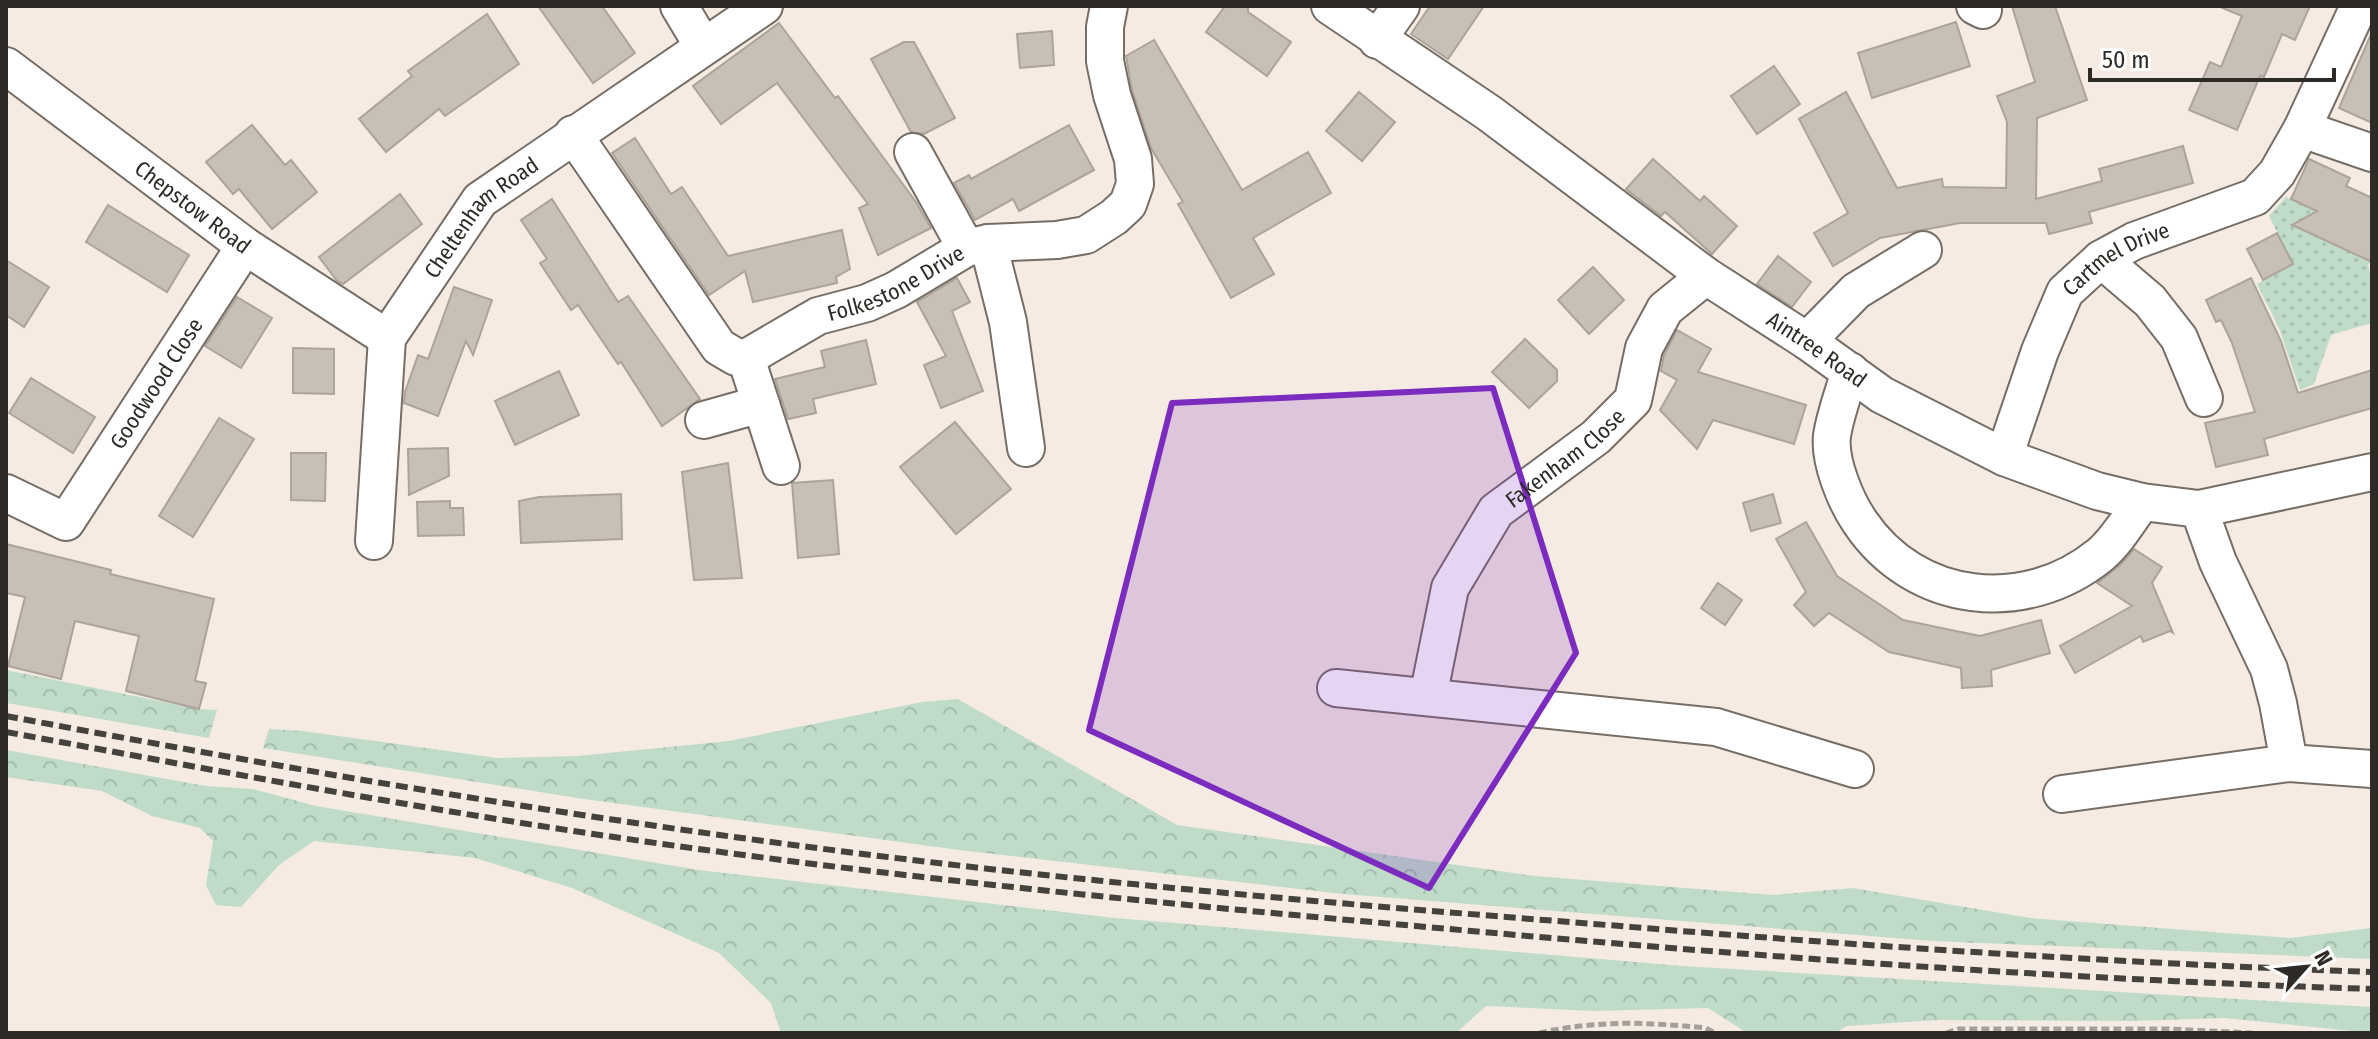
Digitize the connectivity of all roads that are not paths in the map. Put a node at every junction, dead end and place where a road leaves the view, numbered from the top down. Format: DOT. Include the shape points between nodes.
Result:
graph roads {
  1 [pos="679,6"];
  2 [pos="764,6"];
  3 [pos="1109,6"];
  4 [pos="1330,6"];
  5 [pos="1401,6"];
  6 [pos="2359,6"];
  7 [pos="1377,40"];
  8 [pos="703,46"];
  9 [pos="6,66"];
  10 [pos="2302,129"];
  11 [pos="573,134"];
  12 [pos="913,152"];
  13 [pos="2372,153"];
  14 [pos="977,245"];
  15 [pos="245,246"];
  16 [pos="1923,250"];
  17 [pos="2101,259"];
  18 [pos="1706,276"];
  19 [pos="387,338"];
  20 [pos="1807,341"];
  21 [pos="746,358"];
  22 [pos="1850,371"];
  23 [pos="2204,398"];
  24 [pos="761,404"];
  25 [pos="704,420"];
  26 [pos="1026,448"];
  27 [pos="2004,457"];
  28 [pos="781,466"];
  29 [pos="2372,472"];
  30 [pos="6,493"];
  31 [pos="2142,502"];
  32 [pos="2199,509"];
  33 [pos="374,541"];
  34 [pos="1336,688"];
  35 [pos="1428,697"];
  36 [pos="2289,763"];
  37 [pos="1855,769"];
  38 [pos="2372,769"];
  39 [pos="2062,794"];
  1 -- 8 [label="street"];
  2 -- 8 [label="street, Cheltenham Road"];
  3 -- 14 [label="street, Folkestone Drive" via="1105,61 1133,159 1135,184 1128,204 1086,235"];
  4 -- 7 [label="street, Aintree Road"];
  5 -- 7 [label="street"];
  6 -- 10 [label="street, Cartmel Drive"];
  7 -- 18 [label="street, Aintree Road" via="1489,113"];
  8 -- 11 [label="street, Cheltenham Road"];
  9 -- 15 [label="street, Chepstow Road"];
  10 -- 13 [label="street"];
  10 -- 17 [label="street, Cartmel Drive" via="2277,173 2255,197 2134,241"];
  11 -- 19 [label="street, Cheltenham Road" via="480,200"];
  11 -- 21 [label="street" via="719,347"];
  12 -- 14 [label="street"];
  14 -- 21 [label="street, Folkestone Drive" via="867,303 818,316"];
  14 -- 26 [label="street" via="1008,322"];
  15 -- 19 [label="street, Chepstow Road"];
  15 -- 30 [label="street, Goodwood Close" via="66,522"];
  16 -- 20 [label="street" via="1856,291"];
  17 -- 23 [label="street" via="2150,301 2179,338"];
  17 -- 27 [label="street, Cartmel Drive" via="2065,292"];
  18 -- 20 [label="street, Aintree Road"];
  18 -- 35 [label="street, Fakenham Close" via="1665,309 1644,348 1633,400 1596,437 1496,511 1450,588"];
  19 -- 33 [label="street"];
  20 -- 22 [label="street, Aintree Road"];
  21 -- 24 [label="street"];
  22 -- 27 [label="street, Aintree Road" via="1882,395"];
  22 -- 31 [label="street" via="1832,438 1849,506 1896,561 1935,583 1997,596 2047,585 2102,553"];
  24 -- 25 [label="street"];
  24 -- 28 [label="street"];
  27 -- 31 [label="street, Aintree Road"];
  29 -- 32 [label="street, Aintree Road"];
  31 -- 32 [label="street, Aintree Road"];
  32 -- 36 [label="street" via="2269,669"];
  34 -- 35 [label="street"];
  35 -- 37 [label="street" via="1716,727"];
  36 -- 38 [label="street"];
  36 -- 39 [label="street"];
}
